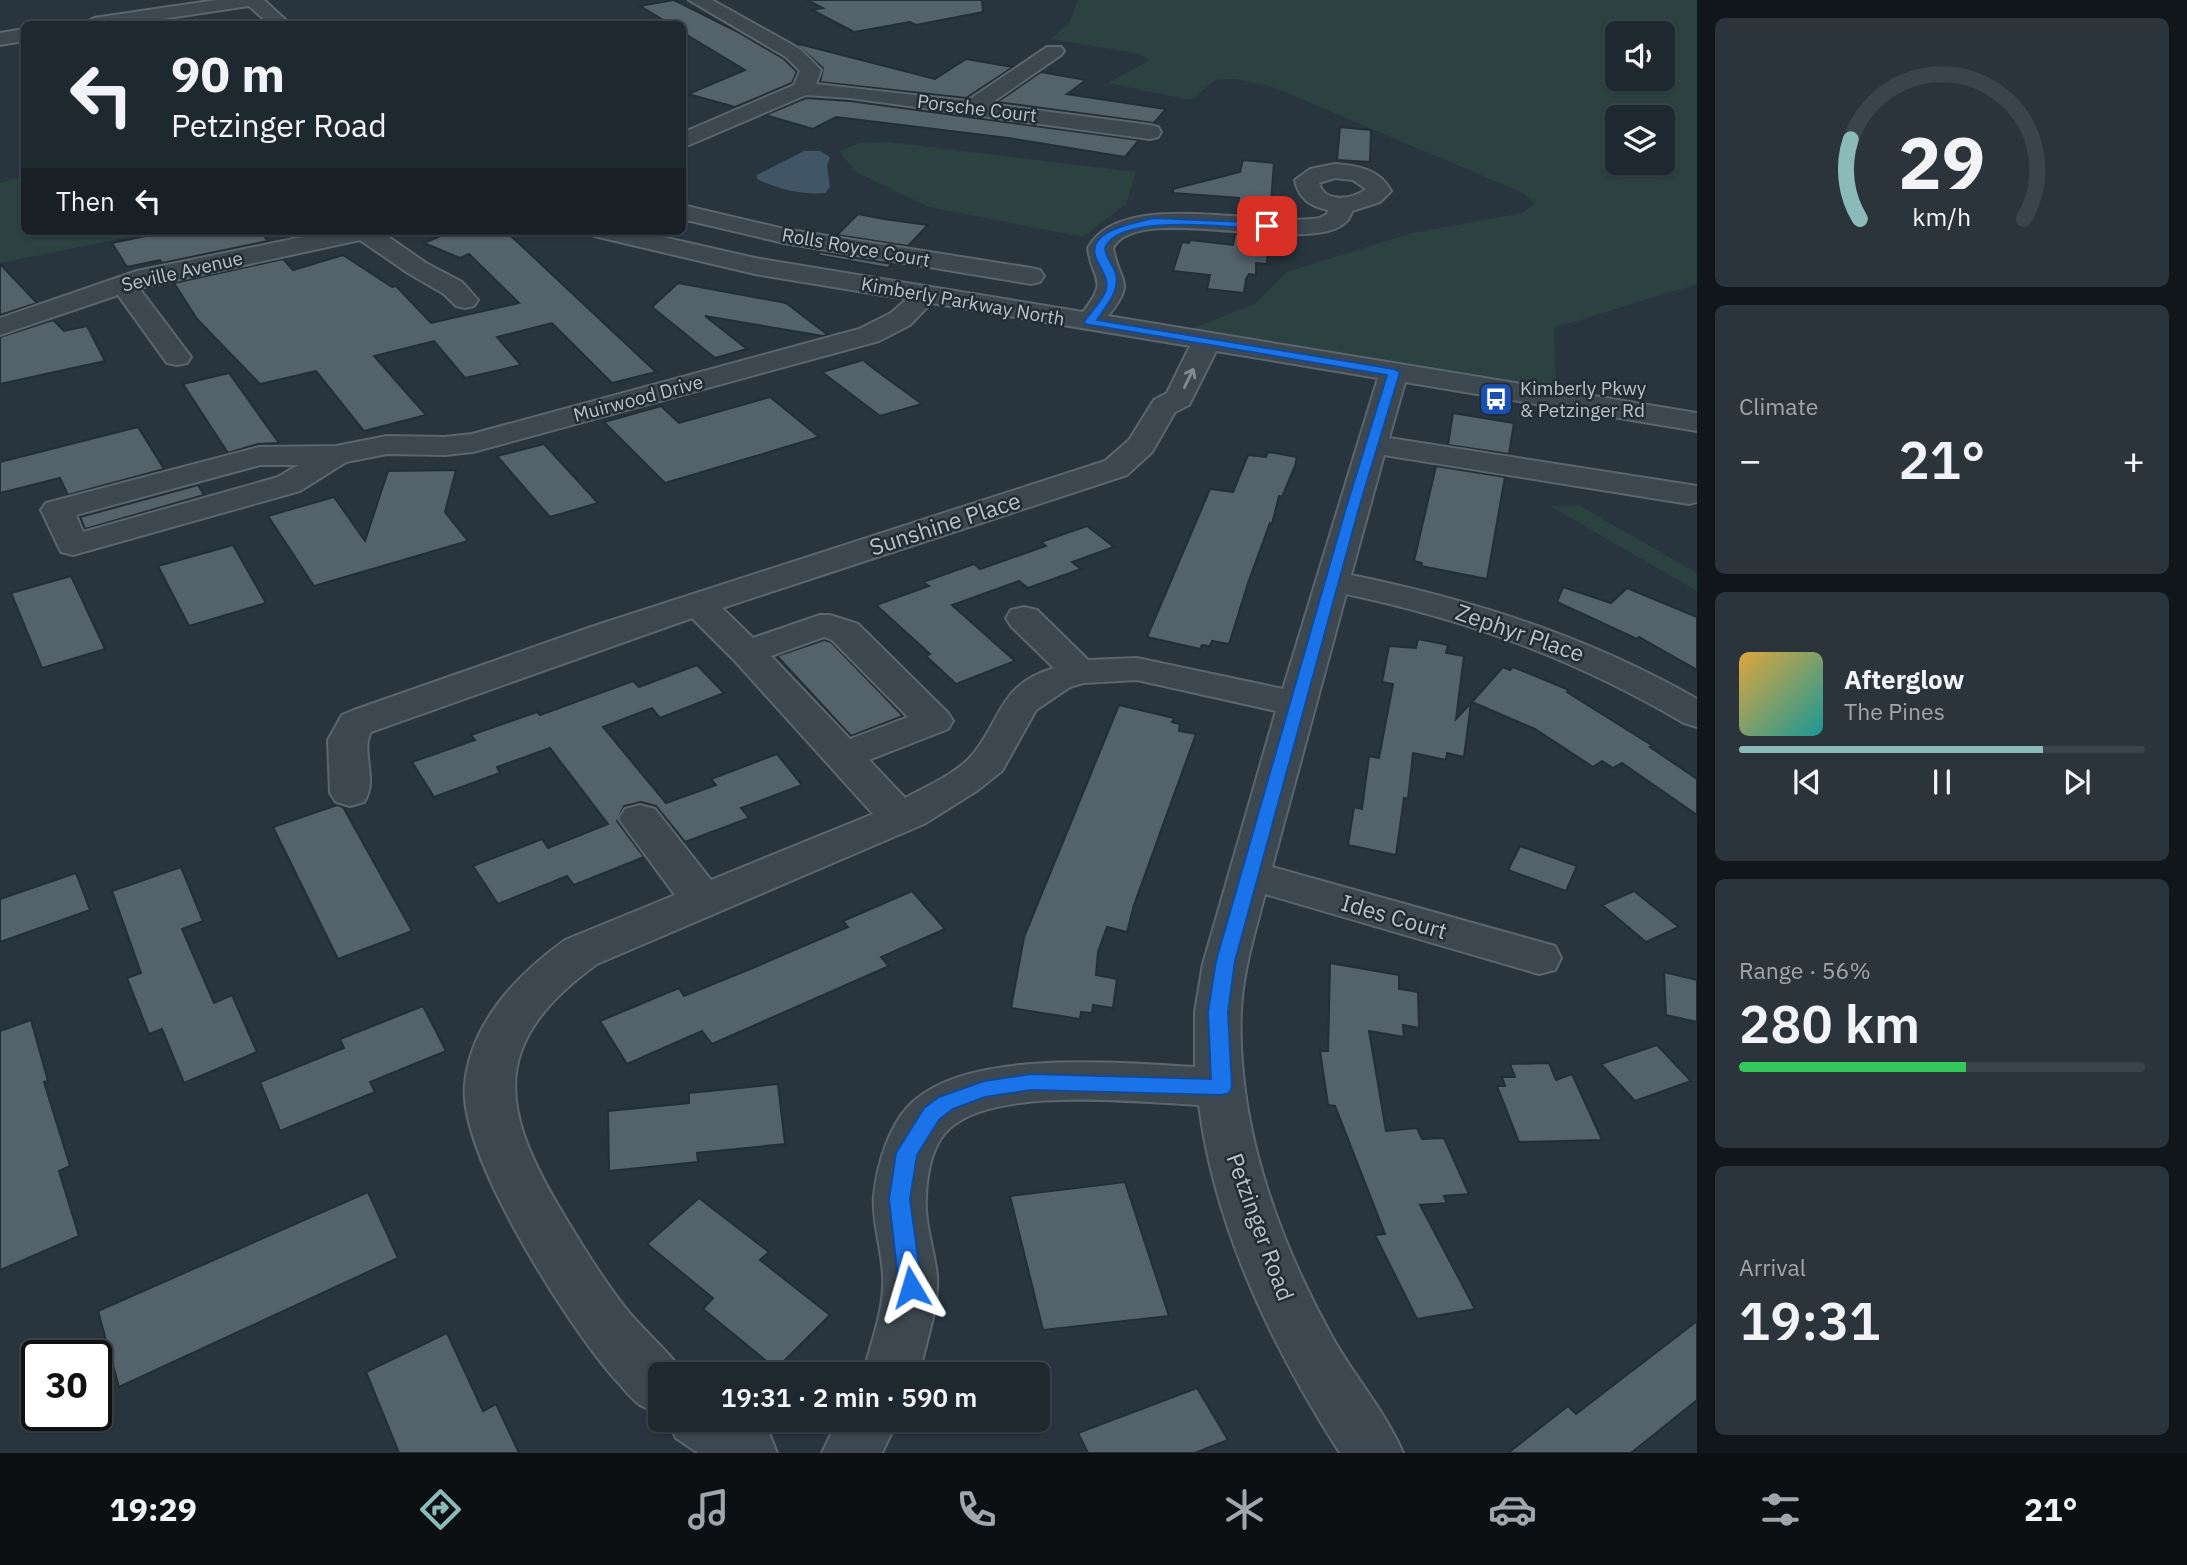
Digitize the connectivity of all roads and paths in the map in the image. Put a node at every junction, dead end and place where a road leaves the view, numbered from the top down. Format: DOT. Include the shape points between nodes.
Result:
graph roads {
  1 [pos="253,0"];
  2 [pos="698,0"];
  3 [pos="113,21"];
  4 [pos="277,21"];
  5 [pos="21,36"];
  6 [pos="0,39"];
  7 [pos="1054,51"];
  8 [pos="803,89"];
  9 [pos="971,108"];
  10 [pos="1150,132"];
  11 [pos="686,139"];
  12 [pos="1341,205"];
  13 [pos="686,213"];
  14 [pos="349,235"];
  15 [pos="372,235"];
  16 [pos="620,235"];
  17 [pos="1031,276"];
  18 [pos="124,284"];
  19 [pos="924,295"];
  20 [pos="465,300"];
  21 [pos="1089,322"];
  22 [pos="0,327"];
  23 [pos="1196,340"];
  24 [pos="177,357"];
  25 [pos="1394,372"];
  26 [pos="1697,422"];
  27 [pos="1372,444"];
  28 [pos="336,456"];
  29 [pos="1689,494"];
  30 [pos="1332,582"];
  31 [pos="699,605"];
  32 [pos="1024,618"];
  33 [pos="747,652"];
  34 [pos="1079,672"];
  35 [pos="1298,704"];
  36 [pos="1697,715"];
  37 [pos="843,756"];
  38 [pos="350,793"];
  39 [pos="900,818"];
  40 [pos="640,819"];
  41 [pos="1248,875"];
  42 [pos="703,901"];
  43 [pos="1539,958"];
  44 [pos="1222,1087"];
  45 [pos="894,1362"];
  46 [pos="648,1374"];
  47 [pos="716,1432"];
  48 [pos="862,1432"];
  49 [pos="748,1453"];
  50 [pos="851,1453"];
  51 [pos="1374,1453"];
  1 -- 3 [label="street"];
  1 -- 4 [label="street"];
  2 -- 8 [label="street" via="793,53 811,70"];
  5 -- 6 [label="street"];
  7 -- 9 [label="street"];
  8 -- 9 [label="street, Porsche Court"];
  8 -- 11 [label="street"];
  9 -- 10 [label="street, Porsche Court"];
  12 -- 21 [label="street" via="1338,218 1310,227 1175,220 1119,230 1100,248 1111,290"];
  13 -- 17 [label="street, Rolls Royce Court" via="784,236"];
  14 -- 18 [label="street, Seville Avenue"];
  15 -- 20 [label="street"];
  16 -- 19 [label="street, Kimberly Parkway North" via="755,266"];
  18 -- 22 [label="street, Seville Avenue"];
  18 -- 24 [label="street"];
  19 -- 21 [label="street, Kimberly Parkway North"];
  19 -- 28 [label="street, Muirwood Drive" via="896,324 869,335 473,443 387,444"];
  21 -- 23 [label="street, Kimberly Parkway North"];
  23 -- 25 [label="street, Kimberly Parkway North"];
  23 -- 31 [label="street, Sunshine Place" via="1179,399 1164,406 1141,445 1116,468"];
  25 -- 26 [label="street, Kimberly Parkway North"];
  25 -- 27 [label="street, Petzinger Road"];
  27 -- 29 [label="street"];
  27 -- 30 [label="street, Petzinger Road"];
  28 -- 28 [label="street, Muirwood Drive" via="289,484 73,545 57,510 259,456"];
  30 -- 35 [label="street, Petzinger Road"];
  30 -- 36 [label="street, Zephyr Place" via="1461,610 1540,635 1631,677"];
  31 -- 33 [label="street"];
  31 -- 38 [label="street, Sunshine Place" via="356,723 346,740"];
  32 -- 34 [label="street"];
  33 -- 37 [label="street"];
  33 -- 37 [label="street" via="820,626 838,628 934,721"];
  34 -- 35 [label="street" via="1138,669"];
  34 -- 39 [label="street" via="1057,679 1021,703 988,762"];
  35 -- 41 [label="street, Petzinger Road"];
  37 -- 39 [label="street"];
  39 -- 42 [label="street"];
  40 -- 42 [label="street"];
  41 -- 43 [label="street, Ides Court"];
  41 -- 44 [label="street, Petzinger Road" via="1218,1012"];
  42 -- 46 [label="street" via="581,952 554,971 517,1009 498,1046 489,1085 507,1164 577,1288"];
  44 -- 45 [label="street" via="1031,1082 984,1089 946,1103 931,1114 907,1153 905,1165 900,1199 911,1287"];
  44 -- 51 [label="street, Petzinger Road" via="1241,1188 1266,1254 1293,1317 1349,1418"];
  47 -- 49 [label="street"];
  48 -- 50 [label="street"];
}
